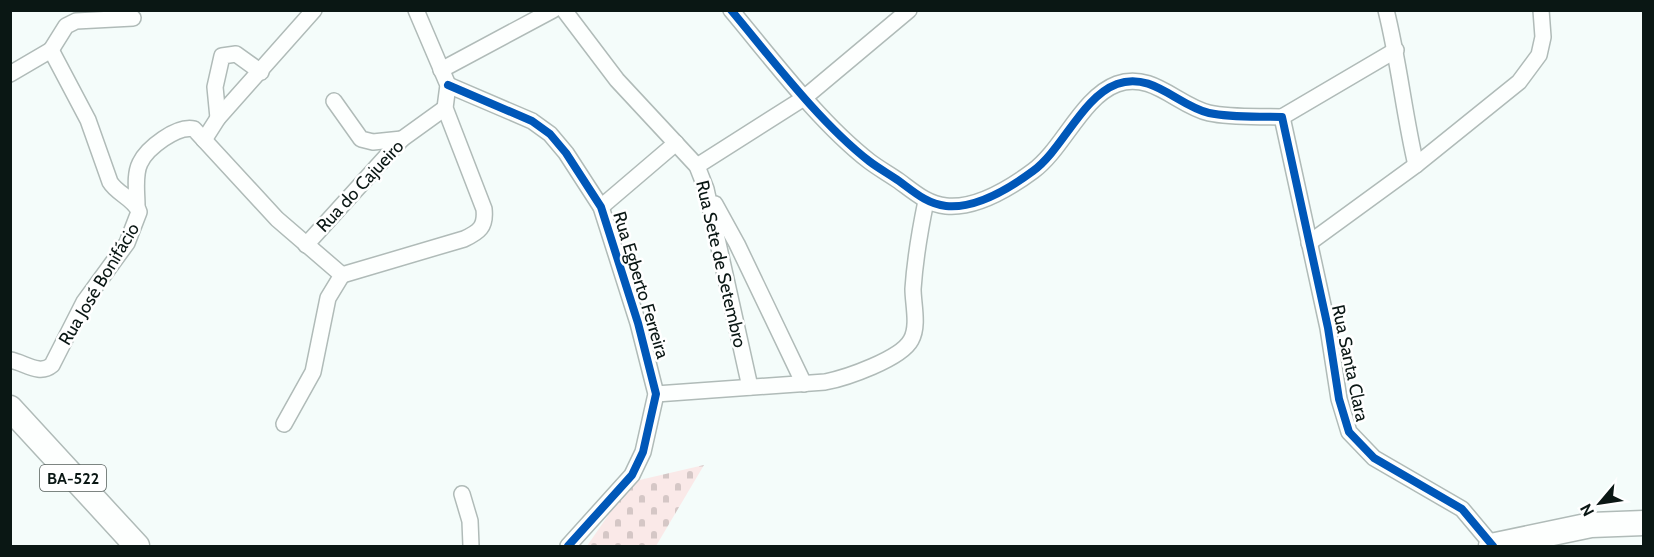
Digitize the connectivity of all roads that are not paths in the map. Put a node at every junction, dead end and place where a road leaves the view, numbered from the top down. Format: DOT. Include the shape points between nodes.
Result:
graph roads {
  1 [pos="314,10"];
  2 [pos="416,10"];
  3 [pos="553,10"];
  4 [pos="564,10"];
  5 [pos="731,10"];
  6 [pos="909,10"];
  7 [pos="1386,10"];
  8 [pos="1541,10"];
  9 [pos="134,18"];
  10 [pos="51,50"];
  11 [pos="1396,50"];
  12 [pos="441,70"];
  13 [pos="261,72"];
  14 [pos="10,74"];
  15 [pos="448,85"];
  16 [pos="804,98"];
  17 [pos="334,101"];
  18 [pos="445,108"];
  19 [pos="1282,117"];
  20 [pos="218,118"];
  21 [pos="402,139"];
  22 [pos="204,140"];
  23 [pos="676,143"];
  24 [pos="1416,165"];
  25 [pos="697,166"];
  26 [pos="706,189"];
  27 [pos="926,201"];
  28 [pos="137,206"];
  29 [pos="602,207"];
  30 [pos="1309,243"];
  31 [pos="306,245"];
  32 [pos="342,275"];
  33 [pos="10,360"];
  34 [pos="804,384"];
  35 [pos="750,387"];
  36 [pos="656,394"];
  37 [pos="10,408"];
  38 [pos="284,424"];
  39 [pos="462,494"];
  40 [pos="1644,523"];
  41 [pos="132,544"];
  42 [pos="471,546"];
  43 [pos="568,546"];
  44 [pos="1492,546"];
  1 -- 13 [label="street"];
  2 -- 12 [label="street"];
  3 -- 12 [label="street"];
  4 -- 23 [label="street, Rua Sete de Setembro" via="617,80"];
  5 -- 16 [label="street"];
  6 -- 16 [label="street"];
  7 -- 11 [label="street"];
  8 -- 24 [label="street" via="1543,37 1539,55 1519,82"];
  9 -- 10 [label="street" via="76,21 66,26"];
  10 -- 14 [label="street"];
  10 -- 28 [label="street, Rua José Bonifácio" via="88,120 110,182"];
  11 -- 19 [label="street"];
  11 -- 24 [label="street"];
  12 -- 15 [label="street"];
  13 -- 20 [label="street"];
  13 -- 20 [label="street" via="236,54 222,56 215,87"];
  15 -- 18 [label="street"];
  15 -- 29 [label="street, Rua Egberto Ferreira" via="532,121 550,134"];
  16 -- 25 [label="street"];
  16 -- 27 [label="street" via="868,160"];
  17 -- 21 [label="street" via="360,139"];
  18 -- 21 [label="street, Rua do Cajueiro"];
  18 -- 32 [label="street" via="484,209 484,224 478,233"];
  19 -- 27 [label="street" via="1210,114 1149,84 1116,84 1086,109 1049,158 1007,188 962,205"];
  19 -- 30 [label="street, Rua Santa Clara"];
  20 -- 22 [label="street"];
  21 -- 31 [label="street, Rua do Cajueiro"];
  22 -- 28 [label="street" via="194,129 187,128 149,151 139,165"];
  22 -- 31 [label="street, Rua do Cajueiro" via="257,199"];
  23 -- 25 [label="street, Rua Sete de Setembro"];
  23 -- 29 [label="street"];
  24 -- 30 [label="street"];
  25 -- 26 [label="street, Rua Sete de Setembro"];
  26 -- 34 [label="street" via="737,244"];
  26 -- 35 [label="street, Rua Sete de Setembro"];
  27 -- 34 [label="street" via="917,248 912,338 893,355 841,379"];
  28 -- 33 [label="street, Rua José Bonifácio" via="135,229 84,302 52,365 38,369"];
  29 -- 36 [label="street, Rua Egberto Ferreira"];
  30 -- 44 [label="street, Rua Santa Clara" via="1349,432 1374,458 1462,509"];
  31 -- 32 [label="street, Rua do Cajueiro"];
  32 -- 38 [label="street" via="328,298 313,372"];
  34 -- 35 [label="street"];
  35 -- 36 [label="street"];
  36 -- 43 [label="street, Rua Egberto Ferreira" via="643,452 632,475"];
  37 -- 41 [label="main road, BA-522"];
  39 -- 42 [label="street" via="470,521"];
  40 -- 44 [label="main road" via="1591,525"];
}
